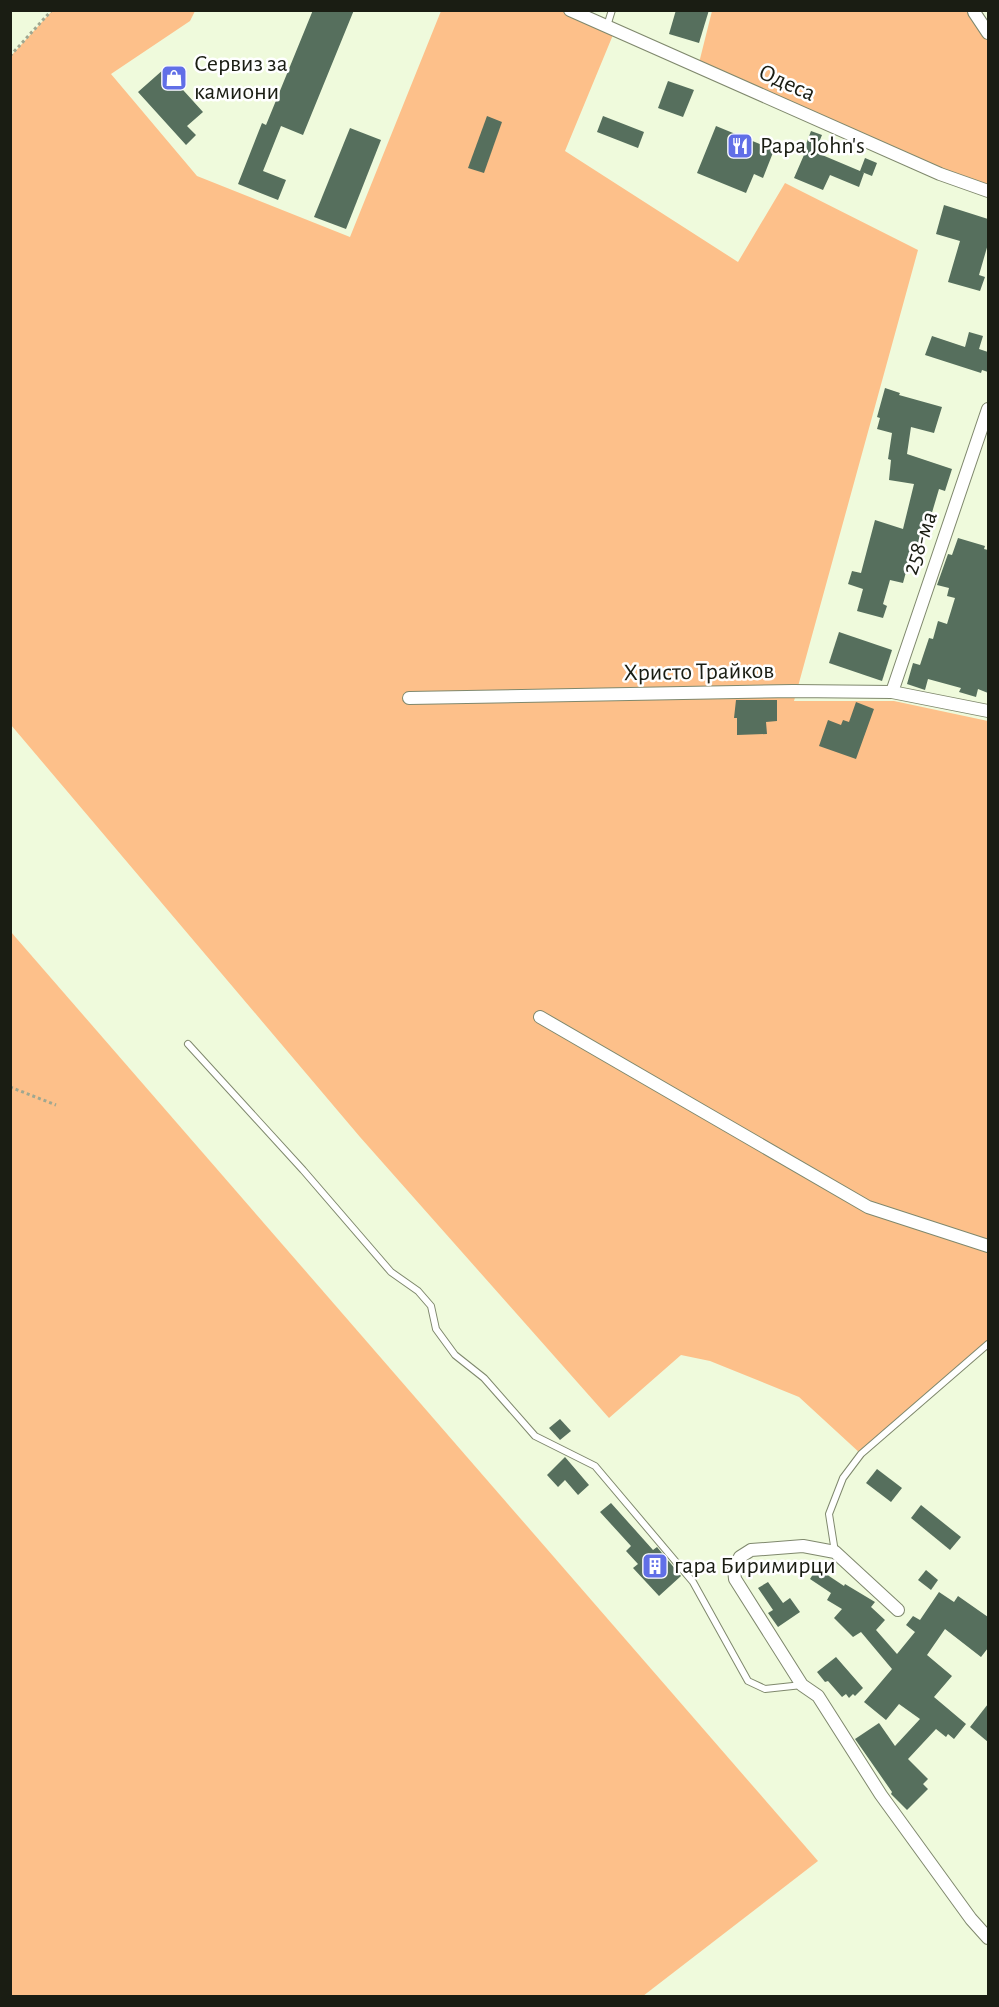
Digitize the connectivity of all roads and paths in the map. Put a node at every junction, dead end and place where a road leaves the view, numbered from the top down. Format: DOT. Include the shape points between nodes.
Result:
graph roads {
  1 [pos="52,10"];
  2 [pos="570,10"];
  3 [pos="612,10"];
  4 [pos="975,10"];
  5 [pos="606,26"];
  6 [pos="988,33"];
  7 [pos="10,57"];
  8 [pos="988,191"];
  9 [pos="988,409"];
  10 [pos="892,692"];
  11 [pos="409,698"];
  12 [pos="988,711"];
  13 [pos="540,1017"];
  14 [pos="188,1044"];
  15 [pos="10,1087"];
  16 [pos="56,1105"];
  17 [pos="988,1246"];
  18 [pos="988,1344"];
  19 [pos="835,1552"];
  20 [pos="898,1610"];
  21 [pos="802,1685"];
  22 [pos="988,1938"];
  1 -- 7 [label="path"];
  2 -- 5 [label="street, Одеса"];
  3 -- 5 [label="lane"];
  4 -- 6 [label="street"];
  5 -- 8 [label="street, Одеса" via="940,174"];
  9 -- 10 [label="street, 258-ма"];
  10 -- 11 [label="street, Христо Трайков"];
  10 -- 12 [label="street, Христо Трайков"];
  13 -- 17 [label="street" via="868,1206"];
  14 -- 21 [label="lane" via="391,1272 418,1291 431,1306 436,1329 455,1355 484,1378 535,1436 595,1466 693,1582 748,1681 765,1689"];
  15 -- 16 [label="path"];
  18 -- 19 [label="lane" via="861,1454 843,1478 829,1514"];
  19 -- 20 [label="street"];
  19 -- 21 [label="street" via="802,1546 751,1550 740,1557 734,1569 735,1579"];
  21 -- 22 [label="street" via="818,1696 881,1795"];
}
